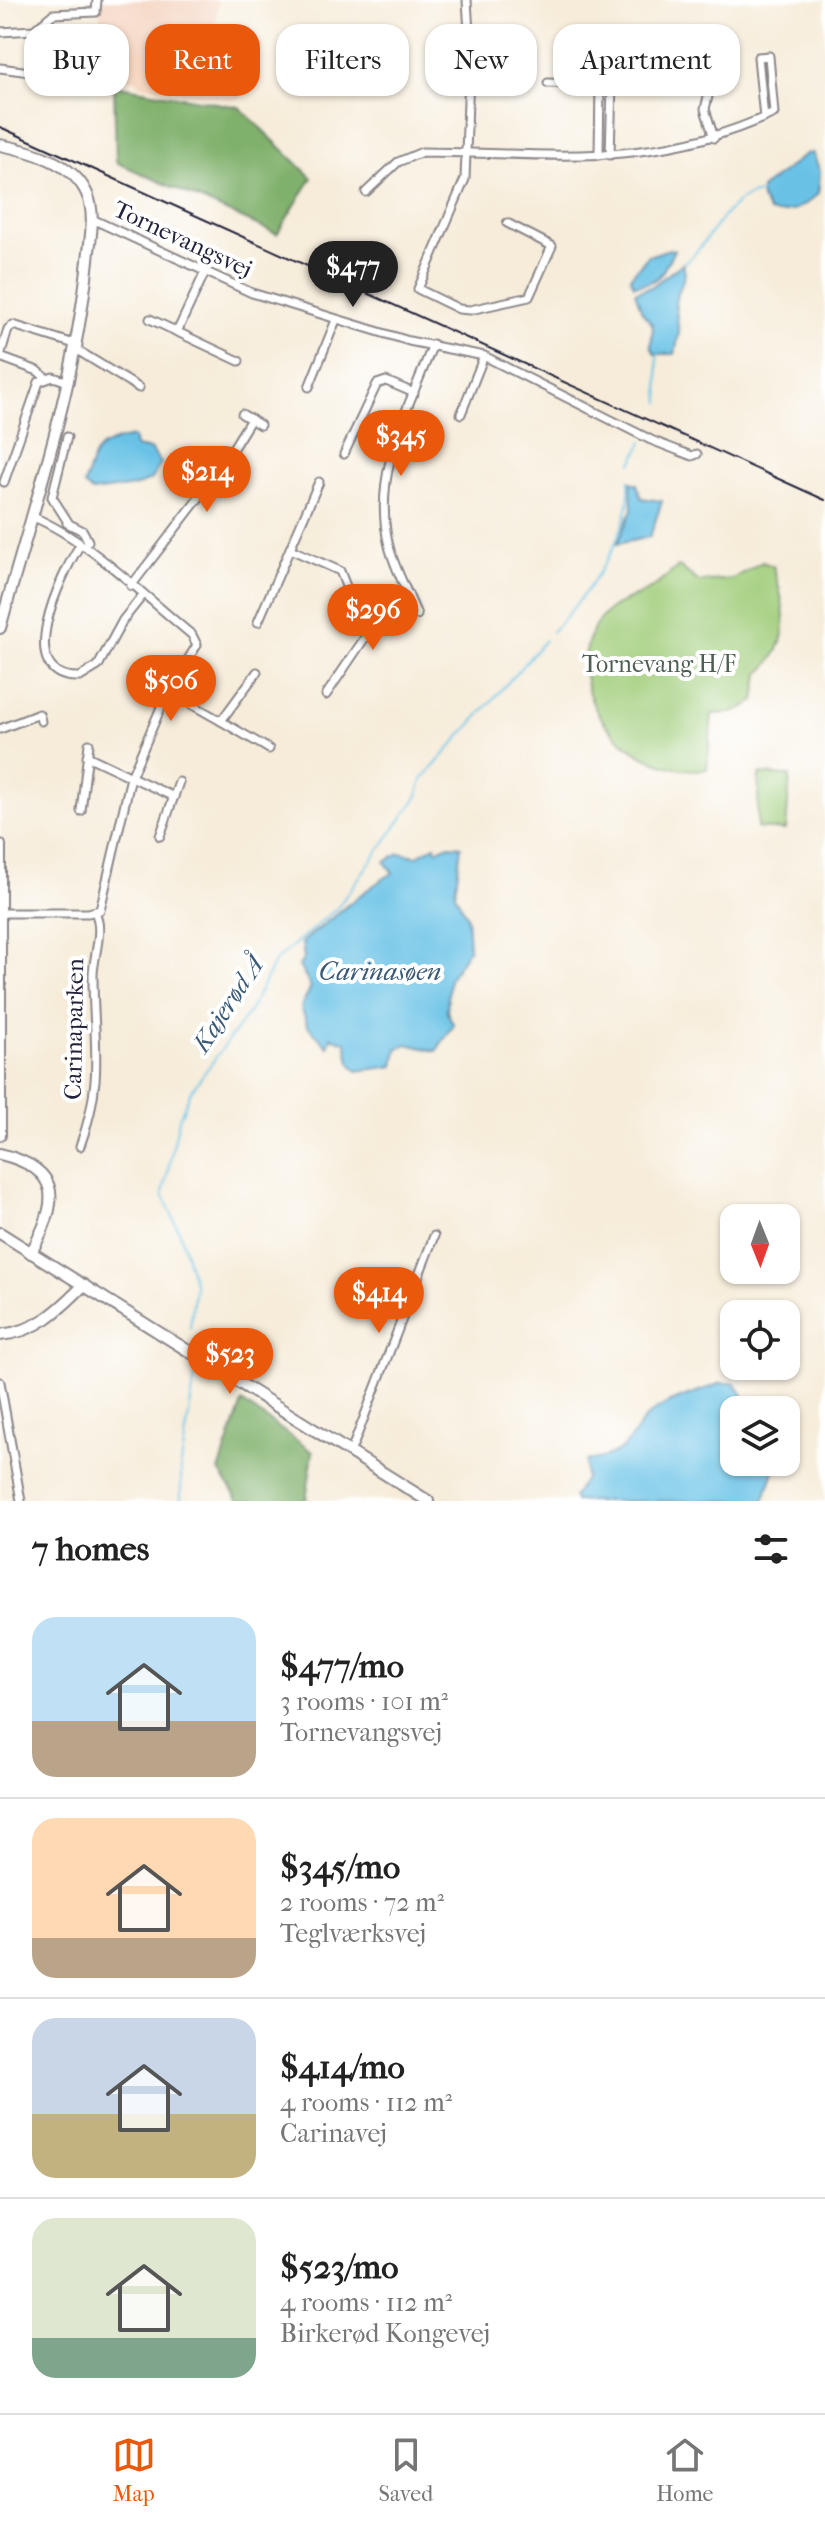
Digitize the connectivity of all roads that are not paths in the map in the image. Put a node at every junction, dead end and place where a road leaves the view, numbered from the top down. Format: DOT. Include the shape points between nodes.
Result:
graph roads {
  1 [pos="97,0"];
  2 [pos="467,0"];
  3 [pos="42,23"];
  4 [pos="0,32"];
  5 [pos="0,68"];
  6 [pos="24,71"];
  7 [pos="548,83"];
  8 [pos="553,83"];
  9 [pos="600,96"];
  10 [pos="612,96"];
  11 [pos="708,96"];
  12 [pos="764,118"];
  13 [pos="714,138"];
  14 [pos="0,145"];
  15 [pos="467,152"];
  16 [pos="599,155"];
  17 [pos="610,155"];
  18 [pos="366,192"];
  19 [pos="92,219"];
  20 [pos="507,223"];
  21 [pos="205,272"];
  22 [pos="150,319"];
  23 [pos="336,320"];
  24 [pos="177,332"];
  25 [pos="433,344"];
  26 [pos="77,347"];
  27 [pos="0,356"];
  28 [pos="484,356"];
  29 [pos="239,361"];
  30 [pos="46,378"];
  31 [pos="69,383"];
  32 [pos="309,387"];
  33 [pos="139,388"];
  34 [pos="414,393"];
  35 [pos="242,414"];
  36 [pos="461,414"];
  37 [pos="251,419"];
  38 [pos="260,425"];
  39 [pos="67,437"];
  40 [pos="344,454"];
  41 [pos="697,454"];
  42 [pos="4,482"];
  43 [pos="319,482"];
  44 [pos="31,516"];
  45 [pos="68,522"];
  46 [pos="60,531"];
  47 [pos="88,541"];
  48 [pos="80,545"];
  49 [pos="290,549"];
  50 [pos="131,586"];
  51 [pos="408,594"];
  52 [pos="143,595"];
  53 [pos="417,615"];
  54 [pos="258,622"];
  55 [pos="374,622"];
  56 [pos="0,628"];
  57 [pos="257,672"];
  58 [pos="168,691"];
  59 [pos="326,695"];
  60 [pos="41,721"];
  61 [pos="221,721"];
  62 [pos="0,729"];
  63 [pos="89,744"];
  64 [pos="269,749"];
  65 [pos="87,756"];
  66 [pos="131,777"];
  67 [pos="179,782"];
  68 [pos="174,797"];
  69 [pos="81,811"];
  70 [pos="160,836"];
  71 [pos="0,845"];
  72 [pos="95,912"];
  73 [pos="2,913"];
  74 [pos="1,1089"];
  75 [pos="0,1135"];
  76 [pos="80,1146"];
  77 [pos="0,1154"];
  78 [pos="0,1233"];
  79 [pos="434,1236"];
  80 [pos="31,1253"];
  81 [pos="84,1285"];
  82 [pos="0,1335"];
  83 [pos="0,1382"];
  84 [pos="352,1449"];
  85 [pos="21,1501"];
  86 [pos="428,1501"];
  1 -- 3 [label="street" via="96,12 53,14"];
  2 -- 15 [label="street"];
  3 -- 4 [label="street" via="28,32"];
  5 -- 6 [label="street"];
  7 -- 8 [label="street"];
  9 -- 16 [label="street"];
  10 -- 17 [label="street"];
  11 -- 13 [label="street" via="705,109"];
  12 -- 12 [label="street" via="774,113 769,56 758,57"];
  12 -- 13 [label="street"];
  13 -- 17 [label="street"];
  14 -- 19 [label="street, Tornevangsvej" via="73,173 87,194"];
  15 -- 16 [label="street"];
  15 -- 18 [label="street" via="409,155"];
  15 -- 20 [label="street" via="457,204 418,289 470,310 529,297 552,246"];
  16 -- 17 [label="street"];
  19 -- 21 [label="street, Tornevangsvej"];
  19 -- 26 [label="street"];
  21 -- 23 [label="street, Tornevangsvej"];
  21 -- 24 [label="street"];
  22 -- 24 [label="street"];
  23 -- 25 [label="street, Tornevangsvej"];
  23 -- 32 [label="street"];
  24 -- 29 [label="street"];
  25 -- 28 [label="street, Tornevangsvej"];
  25 -- 34 [label="street"];
  26 -- 27 [label="street" via="13,325"];
  26 -- 31 [label="street"];
  26 -- 33 [label="street"];
  27 -- 30 [label="street"];
  28 -- 36 [label="street"];
  28 -- 41 [label="street, Tornevangsvej" via="651,440"];
  30 -- 31 [label="street"];
  30 -- 42 [label="street" via="34,391"];
  31 -- 44 [label="street"];
  34 -- 40 [label="street" via="386,381 377,384"];
  34 -- 51 [label="street" via="393,445 384,488 390,549"];
  35 -- 37 [label="street"];
  37 -- 38 [label="street"];
  37 -- 50 [label="street" via="213,480"];
  39 -- 45 [label="street" via="52,497"];
  43 -- 49 [label="street"];
  44 -- 46 [label="street, Carinaparken"];
  44 -- 56 [label="street"];
  45 -- 46 [label="street"];
  45 -- 47 [label="street"];
  46 -- 48 [label="street, Carinaparken"];
  48 -- 50 [label="street, Carinaparken"];
  48 -- 52 [label="street" via="65,568 47,620 46,651 59,673 80,677 98,666"];
  49 -- 54 [label="street"];
  49 -- 55 [label="street" via="340,571 355,609"];
  50 -- 52 [label="street, Carinaparken"];
  51 -- 53 [label="street"];
  51 -- 55 [label="street" via="388,605"];
  52 -- 58 [label="street, Carinaparken" via="196,640"];
  55 -- 59 [label="street"];
  57 -- 61 [label="street"];
  58 -- 61 [label="street"];
  58 -- 66 [label="street, Carinaparken"];
  60 -- 62 [label="street" via="39,714"];
  61 -- 64 [label="street"];
  63 -- 65 [label="street"];
  65 -- 66 [label="street"];
  65 -- 69 [label="street"];
  66 -- 68 [label="street"];
  66 -- 72 [label="street, Carinaparken" via="103,905"];
  67 -- 68 [label="street"];
  68 -- 70 [label="street"];
  71 -- 73 [label="street"];
  72 -- 73 [label="street"];
  72 -- 76 [label="street, Carinaparken" via="100,925 93,978 98,1072"];
  73 -- 74 [label="street"];
  74 -- 75 [label="street"];
  77 -- 80 [label="street" via="32,1165 51,1193 50,1215"];
  78 -- 80 [label="street"];
  79 -- 84 [label="street"];
  80 -- 81 [label="street"];
  81 -- 82 [label="street" via="43,1322"];
  81 -- 84 [label="street"];
  83 -- 85 [label="street"];
  84 -- 86 [label="street"];
}
